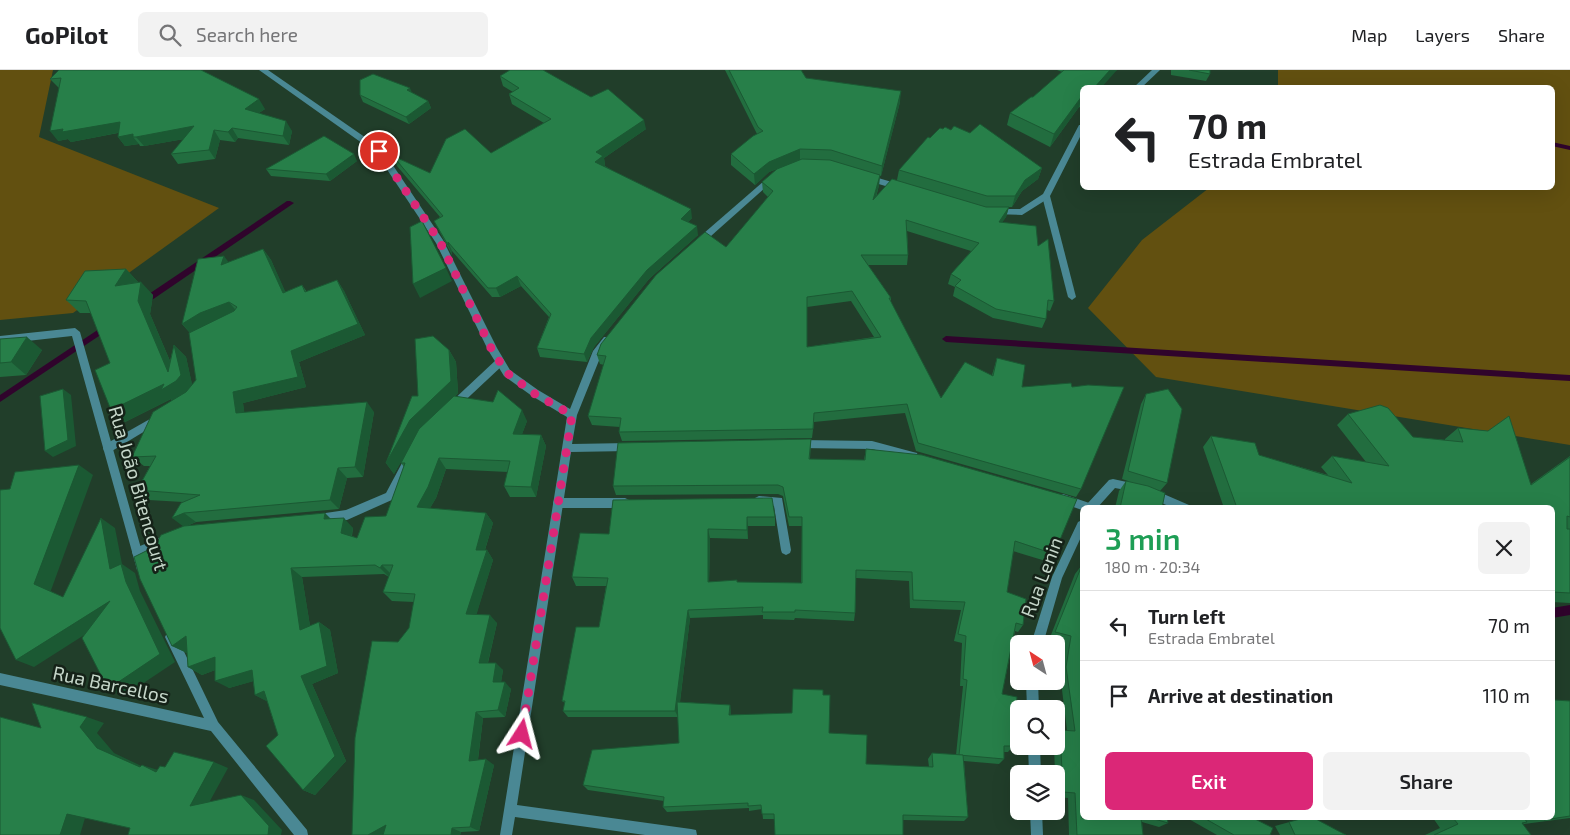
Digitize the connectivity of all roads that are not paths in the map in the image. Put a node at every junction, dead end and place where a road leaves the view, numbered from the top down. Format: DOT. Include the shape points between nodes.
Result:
graph roads {
  1 [pos="263,70"];
  2 [pos="1156,70"];
  3 [pos="1139,85"];
  4 [pos="1080,131"];
  5 [pos="782,173"];
  6 [pos="857,174"];
  7 [pos="911,190"];
  8 [pos="1046,196"];
  9 [pos="984,212"];
  10 [pos="691,249"];
  11 [pos="1072,297"];
  12 [pos="610,336"];
  13 [pos="0,340"];
  14 [pos="500,362"];
  15 [pos="167,413"];
  16 [pos="572,415"];
  17 [pos="443,416"];
  18 [pos="791,444"];
  19 [pos="635,447"];
  20 [pos="108,448"];
  21 [pos="567,448"];
  22 [pos="413,453"];
  23 [pos="920,458"];
  24 [pos="1053,496"];
  25 [pos="750,501"];
  26 [pos="635,502"];
  27 [pos="558,503"];
  28 [pos="1084,505"];
  29 [pos="1093,505"];
  30 [pos="1178,505"];
  31 [pos="309,519"];
  32 [pos="1080,529"];
  33 [pos="179,535"];
  34 [pos="786,550"];
  35 [pos="137,552"];
  36 [pos="144,575"];
  37 [pos="165,624"];
  38 [pos="1040,635"];
  39 [pos="0,679"];
  40 [pos="214,726"];
  41 [pos="510,810"];
  42 [pos="1036,820"];
  43 [pos="302,835"];
  44 [pos="506,835"];
  45 [pos="691,835"];
  46 [pos="1037,835"];
  1 -- 14 [label="street" via="379,151 440,242"];
  2 -- 3 [label="street"];
  4 -- 8 [label="street"];
  5 -- 10 [label="street" via="773,176"];
  6 -- 7 [label="street"];
  8 -- 9 [label="street" via="1022,212"];
  8 -- 11 [label="street"];
  12 -- 16 [label="street" via="598,351"];
  13 -- 20 [label="street, Rua João Bitencourt" via="75,332"];
  14 -- 16 [label="street" via="507,373 535,394"];
  14 -- 17 [label="street"];
  15 -- 20 [label="street"];
  16 -- 21 [label="street"];
  18 -- 23 [label="street" via="872,444"];
  19 -- 21 [label="street"];
  20 -- 35 [label="street, Rua João Bitencourt"];
  21 -- 27 [label="street"];
  22 -- 31 [label="street" via="390,496 347,515"];
  24 -- 28 [label="street"];
  25 -- 34 [label="street" via="778,501"];
  26 -- 27 [label="street"];
  27 -- 41 [label="street"];
  29 -- 30 [label="street" via="1113,483 1142,490"];
  32 -- 38 [label="street, Rua Lenin" via="1057,577"];
  33 -- 35 [label="street"];
  35 -- 36 [label="street, Rua João Bitencourt"];
  37 -- 40 [label="street"];
  39 -- 40 [label="street, Rua Barcellos"];
  40 -- 43 [label="street"];
  41 -- 44 [label="street"];
  41 -- 45 [label="street"];
  42 -- 46 [label="street"];
}
